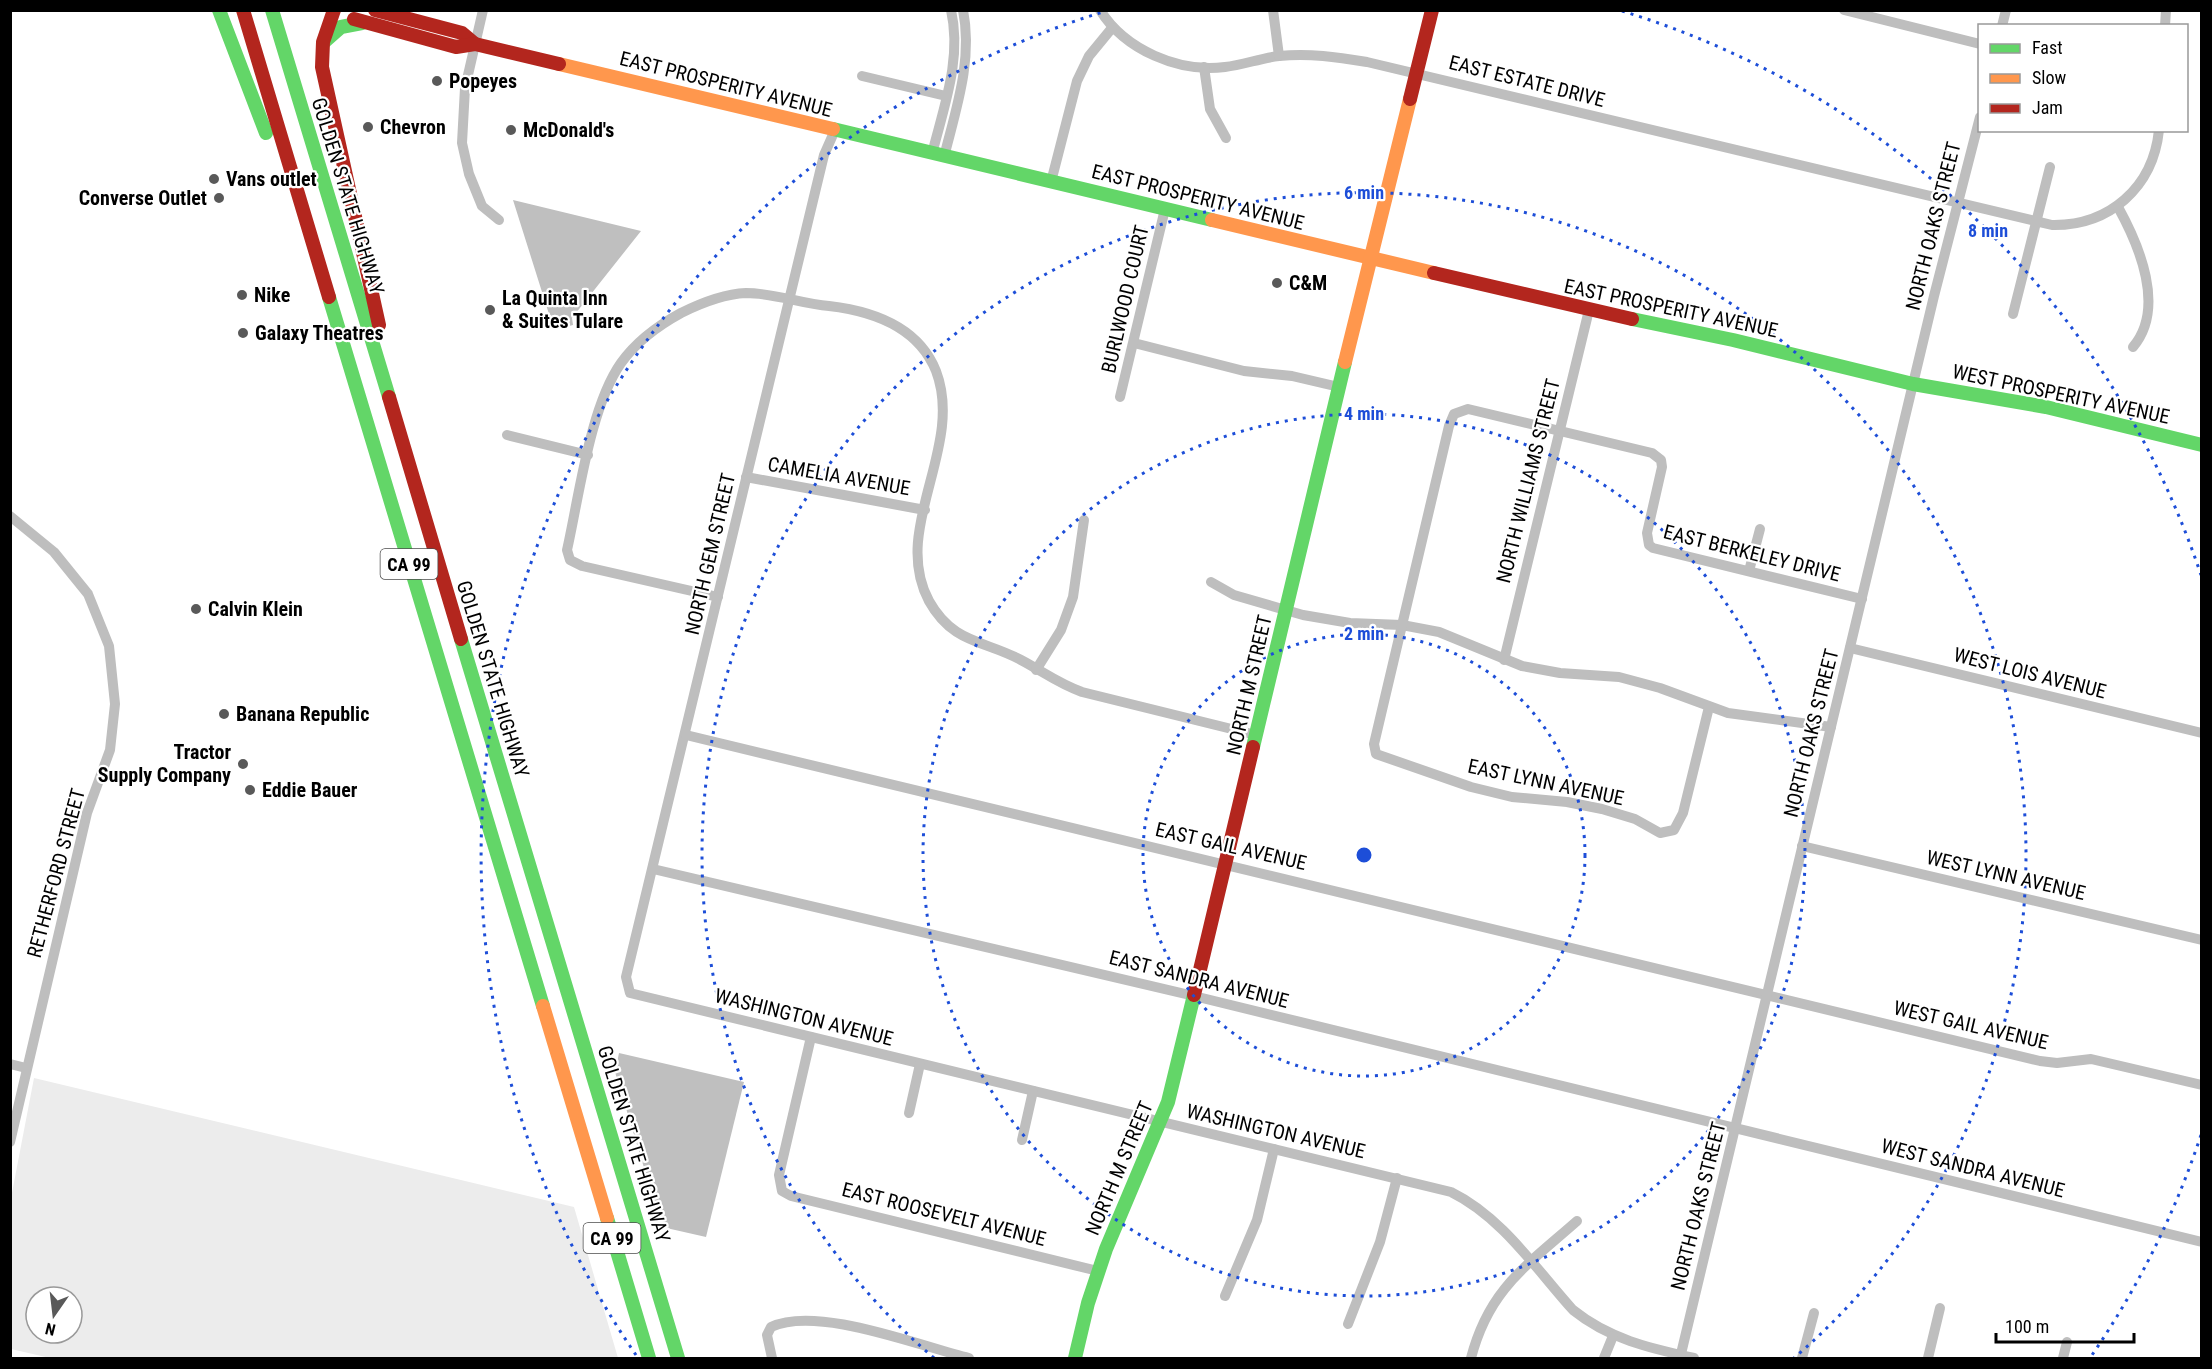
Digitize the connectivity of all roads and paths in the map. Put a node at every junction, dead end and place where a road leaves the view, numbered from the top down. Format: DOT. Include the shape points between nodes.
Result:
graph roads {
  1 [pos="219,10"];
  2 [pos="243,10"];
  3 [pos="272,10"];
  4 [pos="336,10"];
  5 [pos="375,10"];
  6 [pos="483,10"];
  7 [pos="951,10"];
  8 [pos="963,10"];
  9 [pos="1100,10"];
  10 [pos="1273,10"];
  11 [pos="1432,10"];
  12 [pos="1845,10"];
  13 [pos="362,23"];
  14 [pos="1112,28"];
  15 [pos="323,42"];
  16 [pos="1978,43"];
  17 [pos="475,44"];
  18 [pos="1279,56"];
  19 [pos="1204,67"];
  20 [pos="1417,73"];
  21 [pos="862,76"];
  22 [pos="946,96"];
  23 [pos="1978,125"];
  24 [pos="835,130"];
  25 [pos="2158,132"];
  26 [pos="1226,138"];
  27 [pos="938,155"];
  28 [pos="2050,167"];
  29 [pos="1052,182"];
  30 [pos="1958,204"];
  31 [pos="2118,207"];
  32 [pos="1165,209"];
  33 [pos="499,220"];
  34 [pos="2037,223"];
  35 [pos="1370,258"];
  36 [pos="320,266"];
  37 [pos="789,299"];
  38 [pos="1589,310"];
  39 [pos="2013,314"];
  40 [pos="1134,343"];
  41 [pos="2133,347"];
  42 [pos="1913,384"];
  43 [pos="1339,387"];
  44 [pos="1120,397"];
  45 [pos="398,429"];
  46 [pos="1558,432"];
  47 [pos="507,435"];
  48 [pos="2202,445"];
  49 [pos="588,455"];
  50 [pos="746,477"];
  51 [pos="925,510"];
  52 [pos="10,516"];
  53 [pos="1084,520"];
  54 [pos="1760,529"];
  55 [pos="1749,571"];
  56 [pos="1211,582"];
  57 [pos="718,597"];
  58 [pos="1862,599"];
  59 [pos="1286,609"];
  60 [pos="1402,625"];
  61 [pos="1850,648"];
  62 [pos="1504,660"];
  63 [pos="1036,670"];
  64 [pos="1709,707"];
  65 [pos="1831,727"];
  66 [pos="2202,733"];
  67 [pos="686,735"];
  68 [pos="1256,735"];
  69 [pos="1802,846"];
  70 [pos="1227,863"];
  71 [pos="653,869"];
  72 [pos="2202,940"];
  73 [pos="627,988"];
  74 [pos="1768,994"];
  75 [pos="1194,996"];
  76 [pos="812,1037"];
  77 [pos="10,1064"];
  78 [pos="920,1064"];
  79 [pos="26,1068"];
  80 [pos="2202,1085"];
  81 [pos="1033,1091"];
  82 [pos="909,1113"];
  83 [pos="1161,1123"];
  84 [pos="1735,1129"];
  85 [pos="1022,1140"];
  86 [pos="10,1142"];
  87 [pos="1274,1149"];
  88 [pos="1397,1178"];
  89 [pos="1576,1221"];
  90 [pos="2202,1242"];
  91 [pos="1530,1262"];
  92 [pos="1098,1271"];
  93 [pos="1225,1296"];
  94 [pos="1940,1308"];
  95 [pos="1814,1313"];
  96 [pos="1348,1324"];
  97 [pos="1613,1336"];
  98 [pos="2067,1342"];
  99 [pos="1680,1357"];
  100 [pos="649,1359"];
  101 [pos="678,1359"];
  102 [pos="772,1359"];
  103 [pos="969,1359"];
  104 [pos="1075,1359"];
  105 [pos="1471,1359"];
  106 [pos="1604,1359"];
  107 [pos="1694,1359"];
  108 [pos="1802,1359"];
  109 [pos="1928,1359"];
  110 [pos="2063,1359"];
  1 -- 36 [label="main road" via="303,239"];
  2 -- 36 [label="main road, CA 99"];
  3 -- 45 [label="main road, GOLDEN STATE HIGHWAY / CA 99"];
  4 -- 13 [label="main road, EAST PROSPERITY AVENUE"];
  4 -- 15 [label="main road"];
  5 -- 17 [label="main road, EAST PROSPERITY AVENUE" via="462,33"];
  6 -- 17 [label="street"];
  7 -- 22 [label="street" via="956,51"];
  8 -- 27 [label="street" via="967,37 965,65"];
  9 -- 14 [label="street, EAST ESTATE DRIVE"];
  10 -- 18 [label="street"];
  11 -- 20 [label="main road, NORTH M STREET"];
  12 -- 16 [label="street"];
  13 -- 15 [label="main road" via="338,28"];
  13 -- 17 [label="main road, EAST PROSPERITY AVENUE" via="456,46"];
  14 -- 19 [label="street, EAST ESTATE DRIVE" via="1154,55"];
  14 -- 29 [label="street" via="1089,56 1077,81"];
  15 -- 45 [label="main road" via="324,77 390,373"];
  17 -- 24 [label="main road, EAST PROSPERITY AVENUE"];
  17 -- 33 [label="street" via="465,88 462,143 482,206"];
  18 -- 19 [label="street, EAST ESTATE DRIVE"];
  18 -- 20 [label="street, EAST ESTATE DRIVE" via="1318,55"];
  19 -- 26 [label="street" via="1210,109"];
  20 -- 30 [label="street, EAST ESTATE DRIVE"];
  20 -- 35 [label="main road, NORTH M STREET"];
  21 -- 22 [label="street"];
  22 -- 27 [label="street"];
  23 -- 30 [label="street, NORTH OAKS STREET"];
  24 -- 27 [label="main road, EAST PROSPERITY AVENUE"];
  24 -- 37 [label="street, NORTH GEM STREET" via="824,155"];
  25 -- 31 [label="street" via="2146,173"];
  27 -- 29 [label="main road, EAST PROSPERITY AVENUE"];
  28 -- 34 [label="street"];
  29 -- 32 [label="main road, EAST PROSPERITY AVENUE"];
  30 -- 34 [label="street, EAST ESTATE DRIVE"];
  30 -- 42 [label="street, NORTH OAKS STREET"];
  31 -- 34 [label="street, EAST ESTATE DRIVE" via="2075,224"];
  31 -- 41 [label="street" via="2139,249 2146,288 2145,325"];
  32 -- 35 [label="main road, EAST PROSPERITY AVENUE"];
  32 -- 40 [label="street, BURLWOOD COURT"];
  34 -- 39 [label="street"];
  35 -- 38 [label="main road, EAST PROSPERITY AVENUE"];
  35 -- 43 [label="main road, NORTH M STREET"];
  36 -- 100 [label="main road, CA 99"];
  37 -- 49 [label="street" via="765,294 735,295 704,302 664,322 622,362 609,385"];
  37 -- 50 [label="street, NORTH GEM STREET"];
  37 -- 51 [label="street" via="869,312 903,330 926,354 935,369 944,405 943,428"];
  38 -- 42 [label="main road, EAST PROSPERITY AVENUE"];
  38 -- 46 [label="street, NORTH WILLIAMS STREET"];
  40 -- 43 [label="street" via="1244,371 1292,376"];
  40 -- 44 [label="street, BURLWOOD COURT"];
  42 -- 48 [label="main road, WEST PROSPERITY AVENUE" via="2046,407"];
  42 -- 58 [label="street, NORTH OAKS STREET"];
  43 -- 59 [label="main road, NORTH M STREET"];
  45 -- 101 [label="main road, GOLDEN STATE HIGHWAY / CA 99"];
  46 -- 55 [label="street, EAST BERKELEY DRIVE" via="1658,456 1662,467 1647,533 1649,544 1659,551"];
  46 -- 60 [label="street, EAST BERKELEY DRIVE" via="1468,410 1454,414"];
  46 -- 62 [label="street, NORTH WILLIAMS STREET"];
  47 -- 49 [label="street"];
  49 -- 57 [label="street" via="567,550 570,560"];
  50 -- 51 [label="street, CAMELIA AVENUE"];
  50 -- 57 [label="street, NORTH GEM STREET"];
  51 -- 63 [label="street" via="918,565 935,609 966,640 1022,660"];
  52 -- 79 [label="street, RETHERFORD STREET" via="43,541 80,582 98,615 114,676 114,726 107,759 87,813"];
  53 -- 63 [label="street" via="1073,597 1060,630"];
  54 -- 55 [label="street"];
  55 -- 58 [label="street, EAST BERKELEY DRIVE"];
  56 -- 59 [label="street" via="1234,595"];
  57 -- 67 [label="street, NORTH GEM STREET"];
  58 -- 61 [label="street, NORTH OAKS STREET"];
  59 -- 60 [label="street" via="1350,623"];
  59 -- 68 [label="main road, NORTH M STREET"];
  60 -- 62 [label="street" via="1439,632"];
  60 -- 64 [label="street, EAST LYNN AVENUE" via="1374,744 1376,754 1471,787 1602,808 1660,832 1674,830 1683,813"];
  61 -- 65 [label="street, NORTH OAKS STREET"];
  61 -- 66 [label="street, WEST LOIS AVENUE"];
  62 -- 64 [label="street" via="1560,674 1640,681"];
  63 -- 68 [label="street" via="1082,692"];
  64 -- 65 [label="street" via="1745,717 1792,719"];
  65 -- 69 [label="street, NORTH OAKS STREET"];
  67 -- 70 [label="street, EAST GAIL AVENUE"];
  67 -- 71 [label="street, NORTH GEM STREET"];
  68 -- 70 [label="main road, NORTH M STREET"];
  69 -- 72 [label="street, WEST LYNN AVENUE"];
  69 -- 74 [label="street, NORTH OAKS STREET"];
  70 -- 74 [label="street, EAST GAIL AVENUE"];
  70 -- 75 [label="main road, NORTH M STREET"];
  71 -- 73 [label="street, NORTH GEM STREET" via="626,977"];
  71 -- 75 [label="street, EAST SANDRA AVENUE"];
  73 -- 76 [label="street, WASHINGTON AVENUE" via="636,996"];
  74 -- 80 [label="street, WEST GAIL AVENUE" via="2040,1061 2057,1064 2091,1059"];
  74 -- 84 [label="street, NORTH OAKS STREET"];
  75 -- 83 [label="main road, NORTH M STREET"];
  75 -- 84 [label="street, EAST SANDRA AVENUE"];
  76 -- 78 [label="street, WASHINGTON AVENUE"];
  76 -- 92 [label="street, EAST ROOSEVELT AVENUE" via="779,1175 782,1191"];
  77 -- 79 [label="street"];
  78 -- 81 [label="street, WASHINGTON AVENUE"];
  78 -- 82 [label="street"];
  79 -- 86 [label="street, RETHERFORD STREET"];
  81 -- 83 [label="street, WASHINGTON AVENUE"];
  81 -- 85 [label="street"];
  83 -- 87 [label="street, WASHINGTON AVENUE"];
  83 -- 92 [label="main road, NORTH M STREET"];
  84 -- 90 [label="street, WEST SANDRA AVENUE"];
  84 -- 99 [label="street, NORTH OAKS STREET"];
  87 -- 88 [label="street, WASHINGTON AVENUE"];
  87 -- 93 [label="street" via="1257,1220"];
  88 -- 91 [label="street, WASHINGTON AVENUE" via="1465,1199 1499,1226"];
  88 -- 96 [label="street" via="1380,1242"];
  89 -- 91 [label="street"];
  91 -- 97 [label="street, WASHINGTON AVENUE" via="1573,1310"];
  91 -- 105 [label="street" via="1494,1299 1481,1324"];
  92 -- 104 [label="main road, NORTH M STREET"];
  94 -- 109 [label="street"];
  95 -- 108 [label="street"];
  97 -- 99 [label="street, WASHINGTON AVENUE"];
  97 -- 106 [label="street"];
  98 -- 110 [label="street"];
  99 -- 107 [label="street, WASHINGTON AVENUE"];
  102 -- 103 [label="street" via="767,1335 771,1327 804,1319 823,1320"];
}
